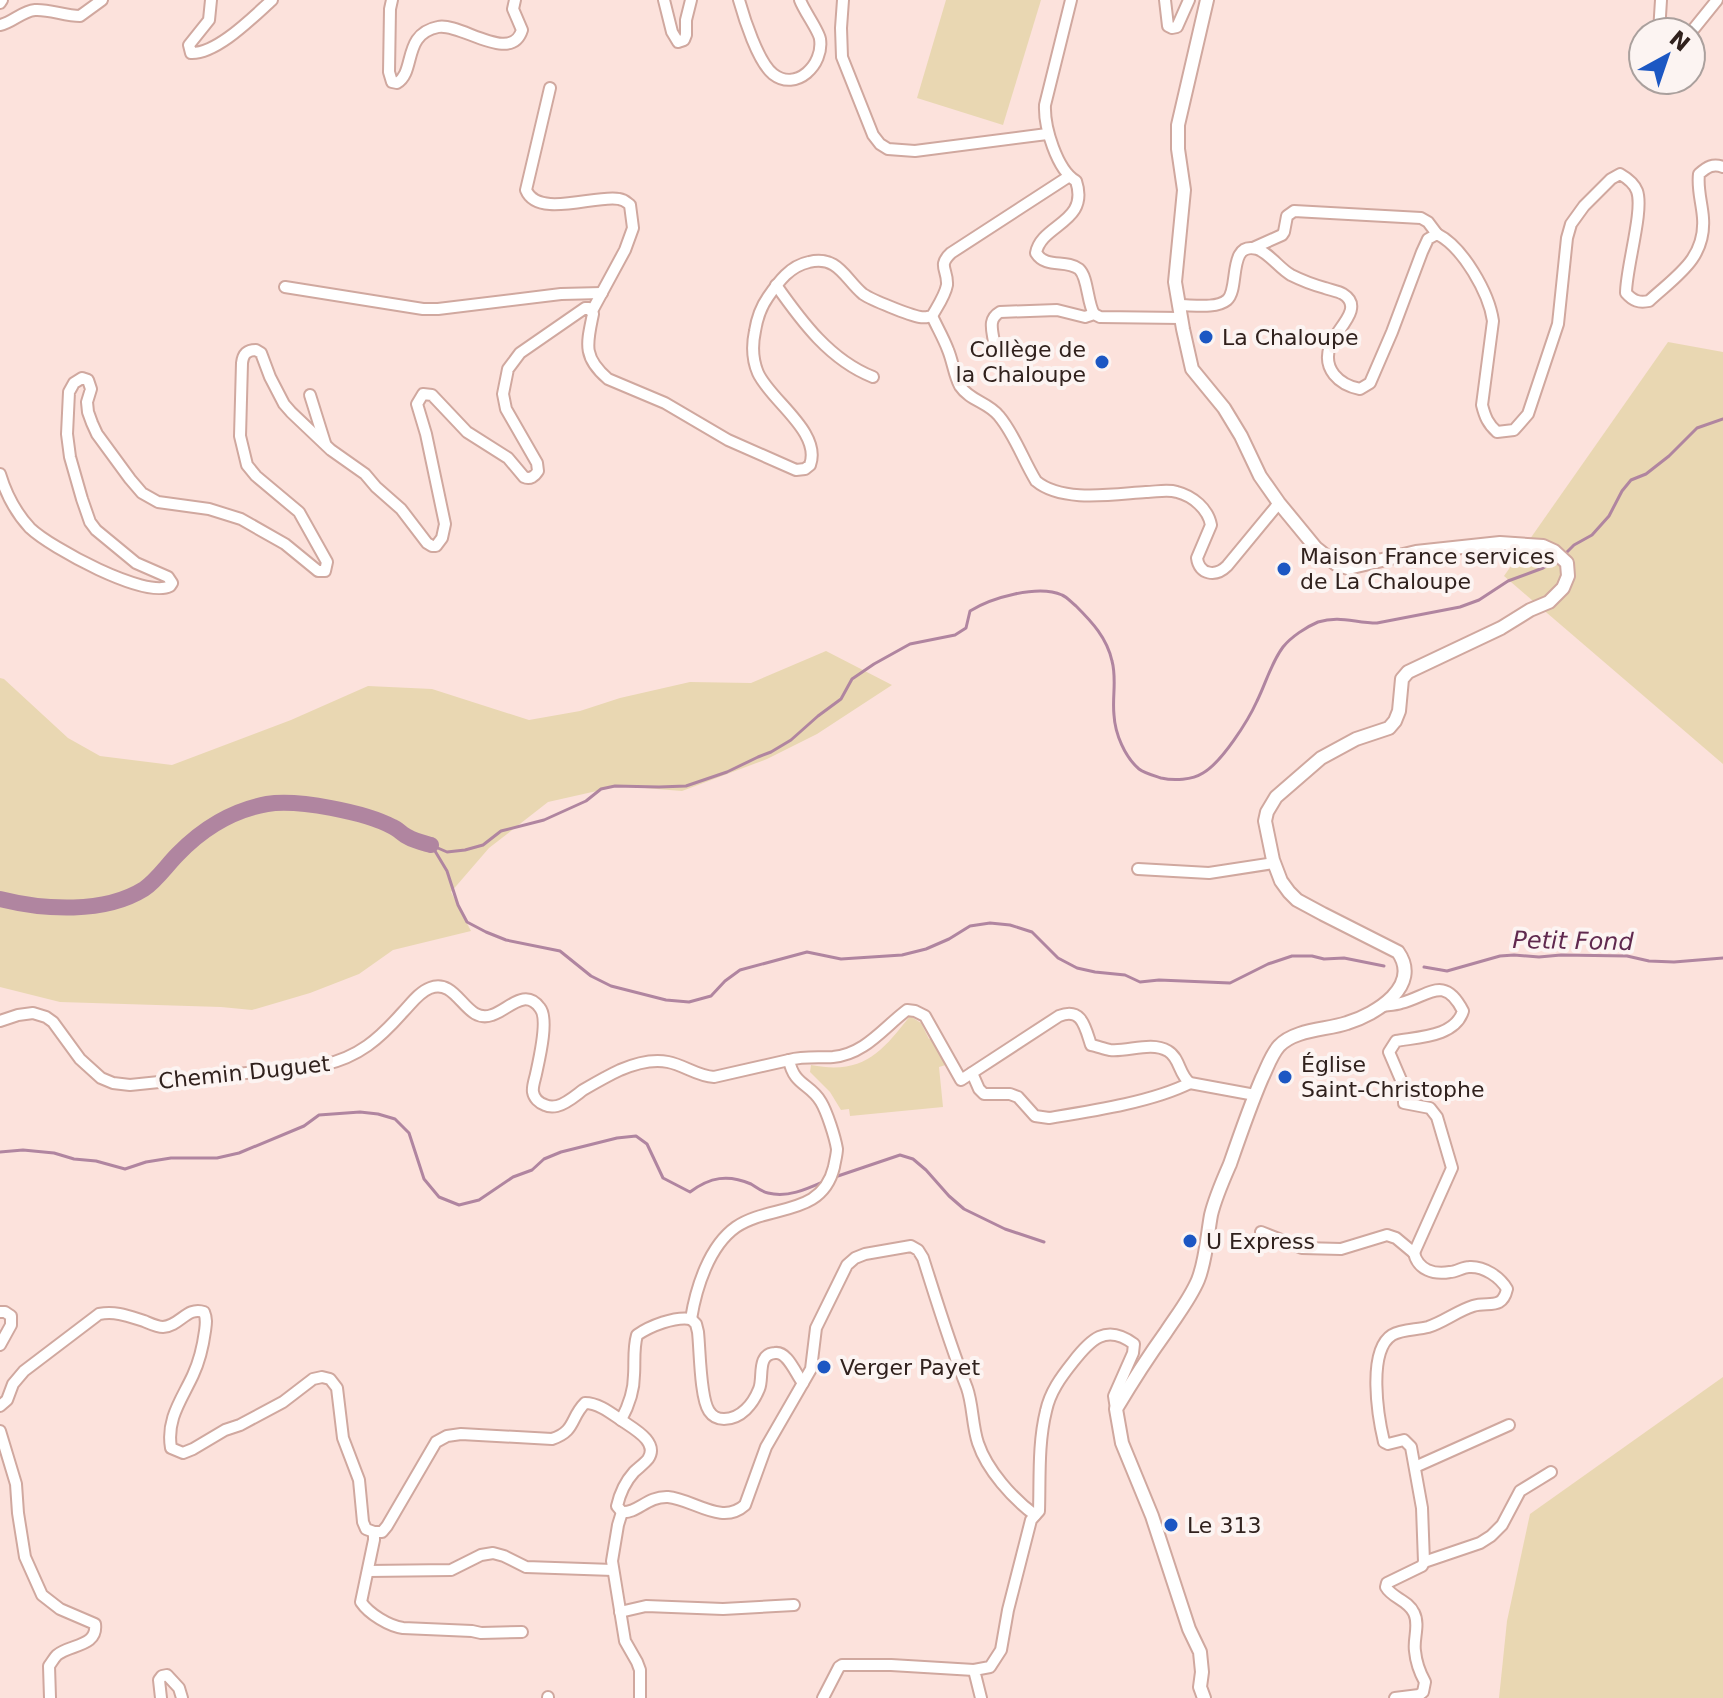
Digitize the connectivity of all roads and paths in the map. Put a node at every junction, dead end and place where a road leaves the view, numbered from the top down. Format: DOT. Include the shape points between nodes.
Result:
graph roads {
  1 [pos="102,0"];
  2 [pos="211,0"];
  3 [pos="272,0"];
  4 [pos="392,0"];
  5 [pos="515,0"];
  6 [pos="664,0"];
  7 [pos="691,0"];
  8 [pos="739,0"];
  9 [pos="800,0"];
  10 [pos="843,0"];
  11 [pos="1071,0"];
  12 [pos="1165,0"];
  13 [pos="1189,0"];
  14 [pos="1207,0"];
  15 [pos="1717,0"];
  16 [pos="1704,16"];
  17 [pos="0,25"];
  18 [pos="550,88"];
  19 [pos="1047,134"];
  20 [pos="1723,167"];
  21 [pos="1068,177"];
  22 [pos="1437,234"];
  23 [pos="1251,248"];
  24 [pos="776,285"];
  25 [pos="285,287"];
  26 [pos="602,293"];
  27 [pos="592,311"];
  28 [pos="1180,312"];
  29 [pos="1094,314"];
  30 [pos="932,316"];
  31 [pos="994,342"];
  32 [pos="873,377"];
  33 [pos="310,395"];
  34 [pos="325,444"];
  35 [pos="0,474"];
  36 [pos="1279,503"];
  37 [pos="1274,863"];
  38 [pos="1138,869"];
  39 [pos="1379,1007"];
  40 [pos="0,1021"];
  41 [pos="789,1060"];
  42 [pos="972,1073"];
  43 [pos="1190,1083"];
  44 [pos="1255,1095"];
  45 [pos="1261,1232"];
  46 [pos="1414,1253"];
  47 [pos="0,1312"];
  48 [pos="691,1319"];
  49 [pos="0,1345"];
  50 [pos="803,1383"];
  51 [pos="0,1406"];
  52 [pos="1116,1409"];
  53 [pos="621,1420"];
  54 [pos="1509,1425"];
  55 [pos="0,1431"];
  56 [pos="1415,1467"];
  57 [pos="1551,1472"];
  58 [pos="622,1512"];
  59 [pos="1035,1515"];
  60 [pos="374,1532"];
  61 [pos="1424,1562"];
  62 [pos="613,1570"];
  63 [pos="368,1571"];
  64 [pos="794,1605"];
  65 [pos="620,1612"];
  66 [pos="522,1632"];
  67 [pos="974,1670"];
  68 [pos="50,1698"];
  69 [pos="161,1698"];
  70 [pos="182,1698"];
  71 [pos="640,1698"];
  72 [pos="823,1698"];
  73 [pos="981,1698"];
  74 [pos="1204,1698"];
  75 [pos="1395,1698"];
  1 -- 17 [label="street" via="80,16 35,10"];
  2 -- 3 [label="street" via="209,20 189,45 191,53 232,35"];
  4 -- 5 [label="street" via="389,72 397,83 404,78 415,41 428,30 455,27 492,43 514,41 522,30"];
  6 -- 7 [label="street" via="678,42 686,35"];
  8 -- 9 [label="street" via="765,65 774,75 789,79 809,72 819,51 820,39"];
  10 -- 19 [label="street" via="842,57 880,144 915,151"];
  11 -- 19 [label="street" via="1045,105"];
  12 -- 13 [label="street" via="1172,28"];
  14 -- 28 [label="main road" via="1178,125 1184,190 1175,282"];
  15 -- 16 [label="street"];
  18 -- 26 [label="street" via="527,194 562,204 615,198 630,205 633,228"];
  19 -- 21 [label="street"];
  20 -- 22 [label="street" via="1707,167 1699,174 1703,240 1698,254 1649,301 1640,303 1626,293 1637,189 1620,174 1584,206 1567,238 1558,324 1528,414 1507,432 1491,426 1482,405 1492,334 1486,294 1460,253"];
  21 -- 29 [label="street" via="1076,181 1079,201 1040,241 1036,253 1046,262 1083,274"];
  21 -- 30 [label="street" via="945,258 946,285"];
  22 -- 23 [label="street" via="1421,218 1294,211 1287,216 1282,235"];
  22 -- 23 [label="street" via="1428,239 1370,383 1360,389 1340,382 1328,359 1330,345 1351,310 1344,294 1291,274"];
  23 -- 28 [label="street" via="1238,256 1231,297"];
  24 -- 27 [label="street" via="758,316 754,359 763,382 804,431 812,453 805,469 796,470 728,440 665,403 608,379 589,357"];
  24 -- 30 [label="street" via="788,271 818,260 838,267 869,297 920,317"];
  24 -- 32 [label="street" via="824,344"];
  25 -- 26 [label="street" via="423,309"];
  26 -- 27 [label="street"];
  27 -- 34 [label="street" via="580,310 520,353 508,369 506,409 537,463 533,477 524,477 508,458 467,432 432,395 418,400 445,524 436,546 427,543 365,474"];
  28 -- 29 [label="street"];
  28 -- 36 [label="main road" via="1192,369 1221,403"];
  29 -- 31 [label="street" via="1000,312 991,323"];
  30 -- 36 [label="street" via="959,384 1000,417 1042,486 1092,495 1172,491 1188,497 1208,514 1211,525 1197,563 1215,574"];
  33 -- 34 [label="street"];
  34 -- 35 [label="street" via="284,404 261,353 246,352 240,436 247,465 299,512 327,562 322,572 241,519 150,499 97,434 88,412 90,383 82,378 74,383 67,434 86,512 96,530 128,557 170,580 170,586 160,590 124,581 40,536 19,514"];
  36 -- 37 [label="main road" via="1326,557 1348,568 1466,545 1530,544 1554,551 1567,563 1568,576 1549,602 1408,672 1402,679 1399,711 1389,728 1334,750 1276,797 1265,821"];
  37 -- 38 [label="street" via="1209,873"];
  37 -- 39 [label="main road" via="1297,900 1398,952 1404,960 1397,993"];
  39 -- 44 [label="main road" via="1349,1023 1280,1044"];
  39 -- 46 [label="street" via="1445,990 1463,1011 1448,1030 1396,1041 1389,1052 1404,1087 1404,1103 1430,1108 1437,1117 1452,1168"];
  40 -- 41 [label="street, Chemin Duguet" via="33,1013 46,1017 101,1078 130,1085 342,1061 383,1034 430,988 453,992 470,1011 484,1017 521,999 530,1000 543,1015 533,1092 541,1104 550,1106 625,1068 655,1061 714,1077"];
  41 -- 42 [label="street" via="855,1051 907,1010 925,1016 961,1080"];
  41 -- 48 [label="street" via="797,1080 821,1102 837,1151 831,1176 818,1196 748,1221 724,1237 695,1291"];
  42 -- 43 [label="street" via="984,1094 1010,1094 1035,1116 1049,1118 1151,1097"];
  42 -- 43 [label="street" via="1068,1012 1082,1020 1091,1045 1166,1049"];
  43 -- 44 [label="street"];
  44 -- 52 [label="main road" via="1212,1212 1197,1282"];
  45 -- 46 [label="street" via="1302,1248 1328,1249 1387,1235"];
  46 -- 56 [label="street" via="1422,1268 1434,1273 1470,1267 1487,1271 1507,1289 1498,1304 1474,1305 1430,1327 1390,1336 1383,1347 1376,1393 1384,1442 1407,1442"];
  47 -- 49 [label="street" via="11,1316 11,1325"];
  48 -- 50 [label="street" via="698,1332 704,1400 717,1419 738,1417 745,1410 759,1388 764,1359 771,1354 783,1355"];
  48 -- 53 [label="street" via="683,1317 637,1335 634,1380"];
  50 -- 58 [label="street" via="766,1447 743,1508 718,1512 662,1497"];
  50 -- 59 [label="street" via="811,1369 820,1317 847,1265 865,1254 911,1246 923,1258 968,1392 979,1445 1003,1484"];
  51 -- 60 [label="street" via="24,1371 99,1314 122,1314 163,1327 190,1312 204,1312 203,1343 178,1401 171,1448 183,1453 193,1449 283,1402 313,1379 330,1379 337,1388 343,1438 359,1480 363,1522"];
  52 -- 59 [label="street" via="1114,1396 1134,1344 1112,1334 1087,1344 1057,1383 1046,1408"];
  52 -- 74 [label="main road" via="1122,1443 1200,1652"];
  53 -- 58 [label="street" via="649,1442 651,1451 620,1492 617,1506"];
  53 -- 60 [label="street" via="585,1403 570,1428 552,1439 447,1436 432,1446 385,1530"];
  54 -- 56 [label="street"];
  55 -- 68 [label="street" via="16,1484 25,1557 42,1595 95,1624 91,1640 58,1654 49,1666"];
  56 -- 61 [label="street"];
  57 -- 61 [label="street" via="1520,1491 1491,1536"];
  58 -- 62 [label="street"];
  59 -- 67 [label="street" via="1001,1650 990,1667"];
  60 -- 63 [label="street"];
  61 -- 75 [label="street" via="1386,1587 1414,1613 1415,1651 1425,1682 1419,1695"];
  62 -- 63 [label="street" via="526,1567 493,1553 451,1570"];
  62 -- 65 [label="street"];
  63 -- 66 [label="street" via="361,1602 395,1627"];
  64 -- 65 [label="street" via="646,1606"];
  65 -- 71 [label="street" via="625,1641 639,1666"];
  67 -- 72 [label="street" via="842,1665"];
  67 -- 73 [label="street"];
  69 -- 70 [label="street" via="159,1680 167,1675"];
}
